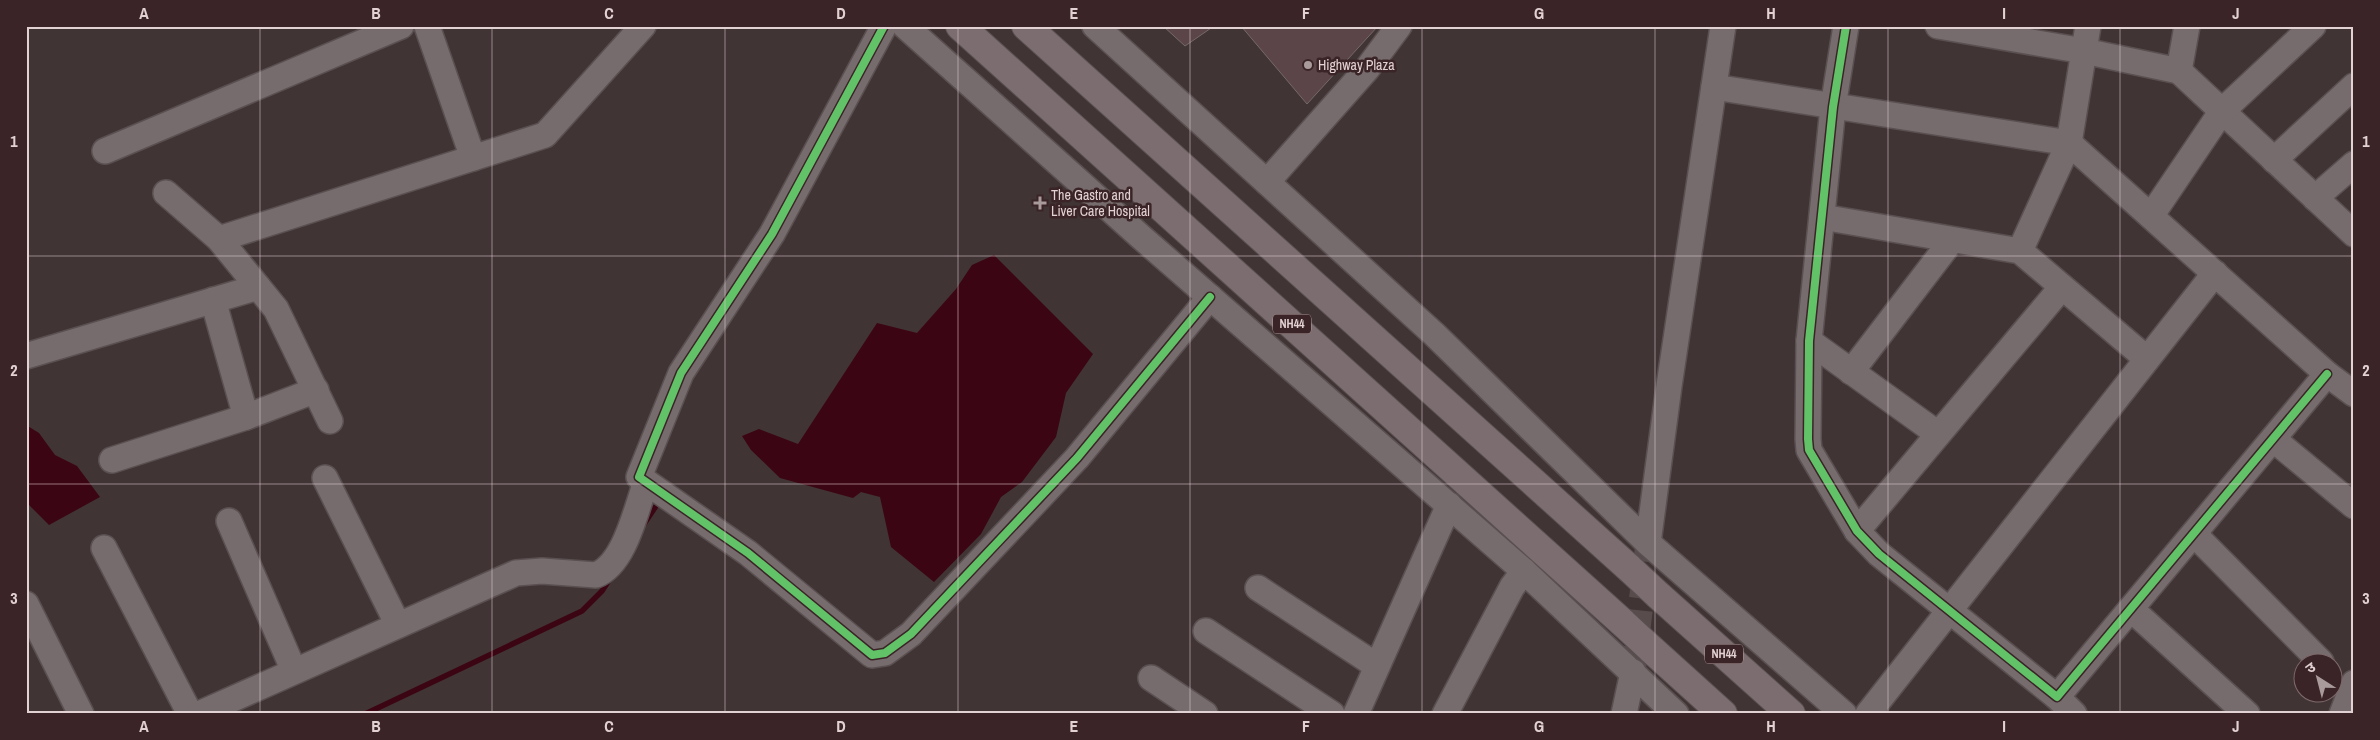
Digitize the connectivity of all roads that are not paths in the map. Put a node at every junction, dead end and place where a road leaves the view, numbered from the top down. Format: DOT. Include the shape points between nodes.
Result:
graph roads {
  1 [pos="402,26"];
  2 [pos="427,26"];
  3 [pos="643,26"];
  4 [pos="884,26"];
  5 [pos="906,26"];
  6 [pos="960,26"];
  7 [pos="1026,26"];
  8 [pos="1094,26"];
  9 [pos="1399,26"];
  10 [pos="1723,26"];
  11 [pos="1846,26"];
  12 [pos="1938,26"];
  13 [pos="2088,26"];
  14 [pos="2188,26"];
  15 [pos="2314,26"];
  16 [pos="1991,31"];
  17 [pos="2084,51"];
  18 [pos="2179,71"];
  19 [pos="2354,86"];
  20 [pos="1714,87"];
  21 [pos="1833,107"];
  22 [pos="2222,111"];
  23 [pos="2069,143"];
  24 [pos="105,151"];
  25 [pos="473,158"];
  26 [pos="2274,160"];
  27 [pos="2354,164"];
  28 [pos="1267,182"];
  29 [pos="166,193"];
  30 [pos="2315,198"];
  31 [pos="2151,216"];
  32 [pos="1822,217"];
  33 [pos="2354,234"];
  34 [pos="219,239"];
  35 [pos="1952,240"];
  36 [pos="2020,252"];
  37 [pos="2215,273"];
  38 [pos="258,287"];
  39 [pos="2062,287"];
  40 [pos="1210,298"];
  41 [pos="213,300"];
  42 [pos="1809,341"];
  43 [pos="26,356"];
  44 [pos="2147,359"];
  45 [pos="1852,372"];
  46 [pos="2327,374"];
  47 [pos="316,390"];
  48 [pos="2354,394"];
  49 [pos="246,417"];
  50 [pos="330,421"];
  51 [pos="1938,434"];
  52 [pos="2273,439"];
  53 [pos="112,460"];
  54 [pos="325,478"];
  55 [pos="646,482"];
  56 [pos="1448,506"];
  57 [pos="2354,506"];
  58 [pos="229,521"];
  59 [pos="1857,531"];
  60 [pos="2194,534"];
  61 [pos="1648,542"];
  62 [pos="104,548"];
  63 [pos="1524,572"];
  64 [pos="1258,588"];
  65 [pos="26,604"];
  66 [pos="2131,609"];
  67 [pos="1949,610"];
  68 [pos="398,625"];
  69 [pos="1206,631"];
  70 [pos="2311,652"];
  71 [pos="1377,666"];
  72 [pos="294,672"];
  73 [pos="1633,672"];
  74 [pos="1151,678"];
  75 [pos="2066,705"];
  76 [pos="81,714"];
  77 [pos="190,714"];
  78 [pos="199,714"];
  79 [pos="1205,714"];
  80 [pos="1332,714"];
  81 [pos="1356,714"];
  82 [pos="1445,714"];
  83 [pos="1624,714"];
  84 [pos="1676,714"];
  85 [pos="1723,714"];
  86 [pos="1791,714"];
  87 [pos="1844,714"];
  88 [pos="1868,714"];
  89 [pos="2247,714"];
  1 -- 24 [label="street"];
  2 -- 25 [label="street"];
  3 -- 25 [label="street" via="545,135"];
  4 -- 55 [label="street" via="772,234 681,373 639,477"];
  5 -- 40 [label="street"];
  6 -- 85 [label="highway, NH44, bridge"];
  7 -- 86 [label="highway, NH44, bridge"];
  8 -- 28 [label="street"];
  9 -- 28 [label="street" via="1367,69"];
  10 -- 20 [label="street"];
  11 -- 21 [label="street"];
  12 -- 16 [label="street"];
  13 -- 17 [label="street"];
  14 -- 18 [label="street"];
  15 -- 22 [label="street"];
  16 -- 17 [label="street"];
  17 -- 18 [label="street"];
  17 -- 23 [label="street"];
  18 -- 22 [label="street"];
  19 -- 26 [label="street"];
  20 -- 21 [label="street"];
  20 -- 61 [label="street"];
  21 -- 23 [label="street"];
  21 -- 32 [label="street"];
  22 -- 26 [label="street"];
  22 -- 31 [label="street"];
  23 -- 31 [label="street"];
  23 -- 36 [label="street"];
  25 -- 34 [label="street"];
  26 -- 30 [label="street"];
  27 -- 30 [label="street"];
  28 -- 61 [label="street" via="1434,334"];
  29 -- 34 [label="street"];
  30 -- 33 [label="street"];
  31 -- 37 [label="street"];
  32 -- 35 [label="street"];
  32 -- 42 [label="street"];
  34 -- 38 [label="street"];
  35 -- 36 [label="street"];
  35 -- 45 [label="street"];
  36 -- 39 [label="street"];
  37 -- 44 [label="street"];
  37 -- 46 [label="street"];
  38 -- 41 [label="street"];
  38 -- 47 [label="street" via="276,309"];
  39 -- 44 [label="street"];
  39 -- 51 [label="street"];
  40 -- 55 [label="street" via="1077,458 910,634 885,653 872,655 748,553"];
  40 -- 56 [label="street"];
  41 -- 43 [label="street"];
  41 -- 49 [label="street"];
  42 -- 45 [label="street"];
  42 -- 59 [label="street" via="1809,450"];
  44 -- 67 [label="street"];
  45 -- 51 [label="street"];
  46 -- 48 [label="street"];
  46 -- 52 [label="street"];
  47 -- 49 [label="street"];
  47 -- 50 [label="street"];
  49 -- 53 [label="street"];
  51 -- 59 [label="street"];
  52 -- 57 [label="street"];
  52 -- 60 [label="street"];
  54 -- 68 [label="street"];
  55 -- 68 [label="street" via="619,555 603,572 596,575 542,570 516,573"];
  56 -- 63 [label="street"];
  56 -- 71 [label="street"];
  58 -- 72 [label="street"];
  59 -- 67 [label="street" via="1879,554"];
  60 -- 66 [label="street"];
  60 -- 70 [label="street"];
  61 -- 87 [label="street"];
  62 -- 77 [label="street"];
  63 -- 73 [label="street"];
  63 -- 82 [label="street" via="1512,587"];
  64 -- 71 [label="street"];
  65 -- 76 [label="street"];
  66 -- 75 [label="street"];
  66 -- 89 [label="street"];
  67 -- 75 [label="street"];
  67 -- 88 [label="street"];
  68 -- 72 [label="street"];
  69 -- 80 [label="street"];
  71 -- 81 [label="street"];
  72 -- 78 [label="street"];
  73 -- 83 [label="street"];
  73 -- 84 [label="street"];
  74 -- 79 [label="street"];
}
